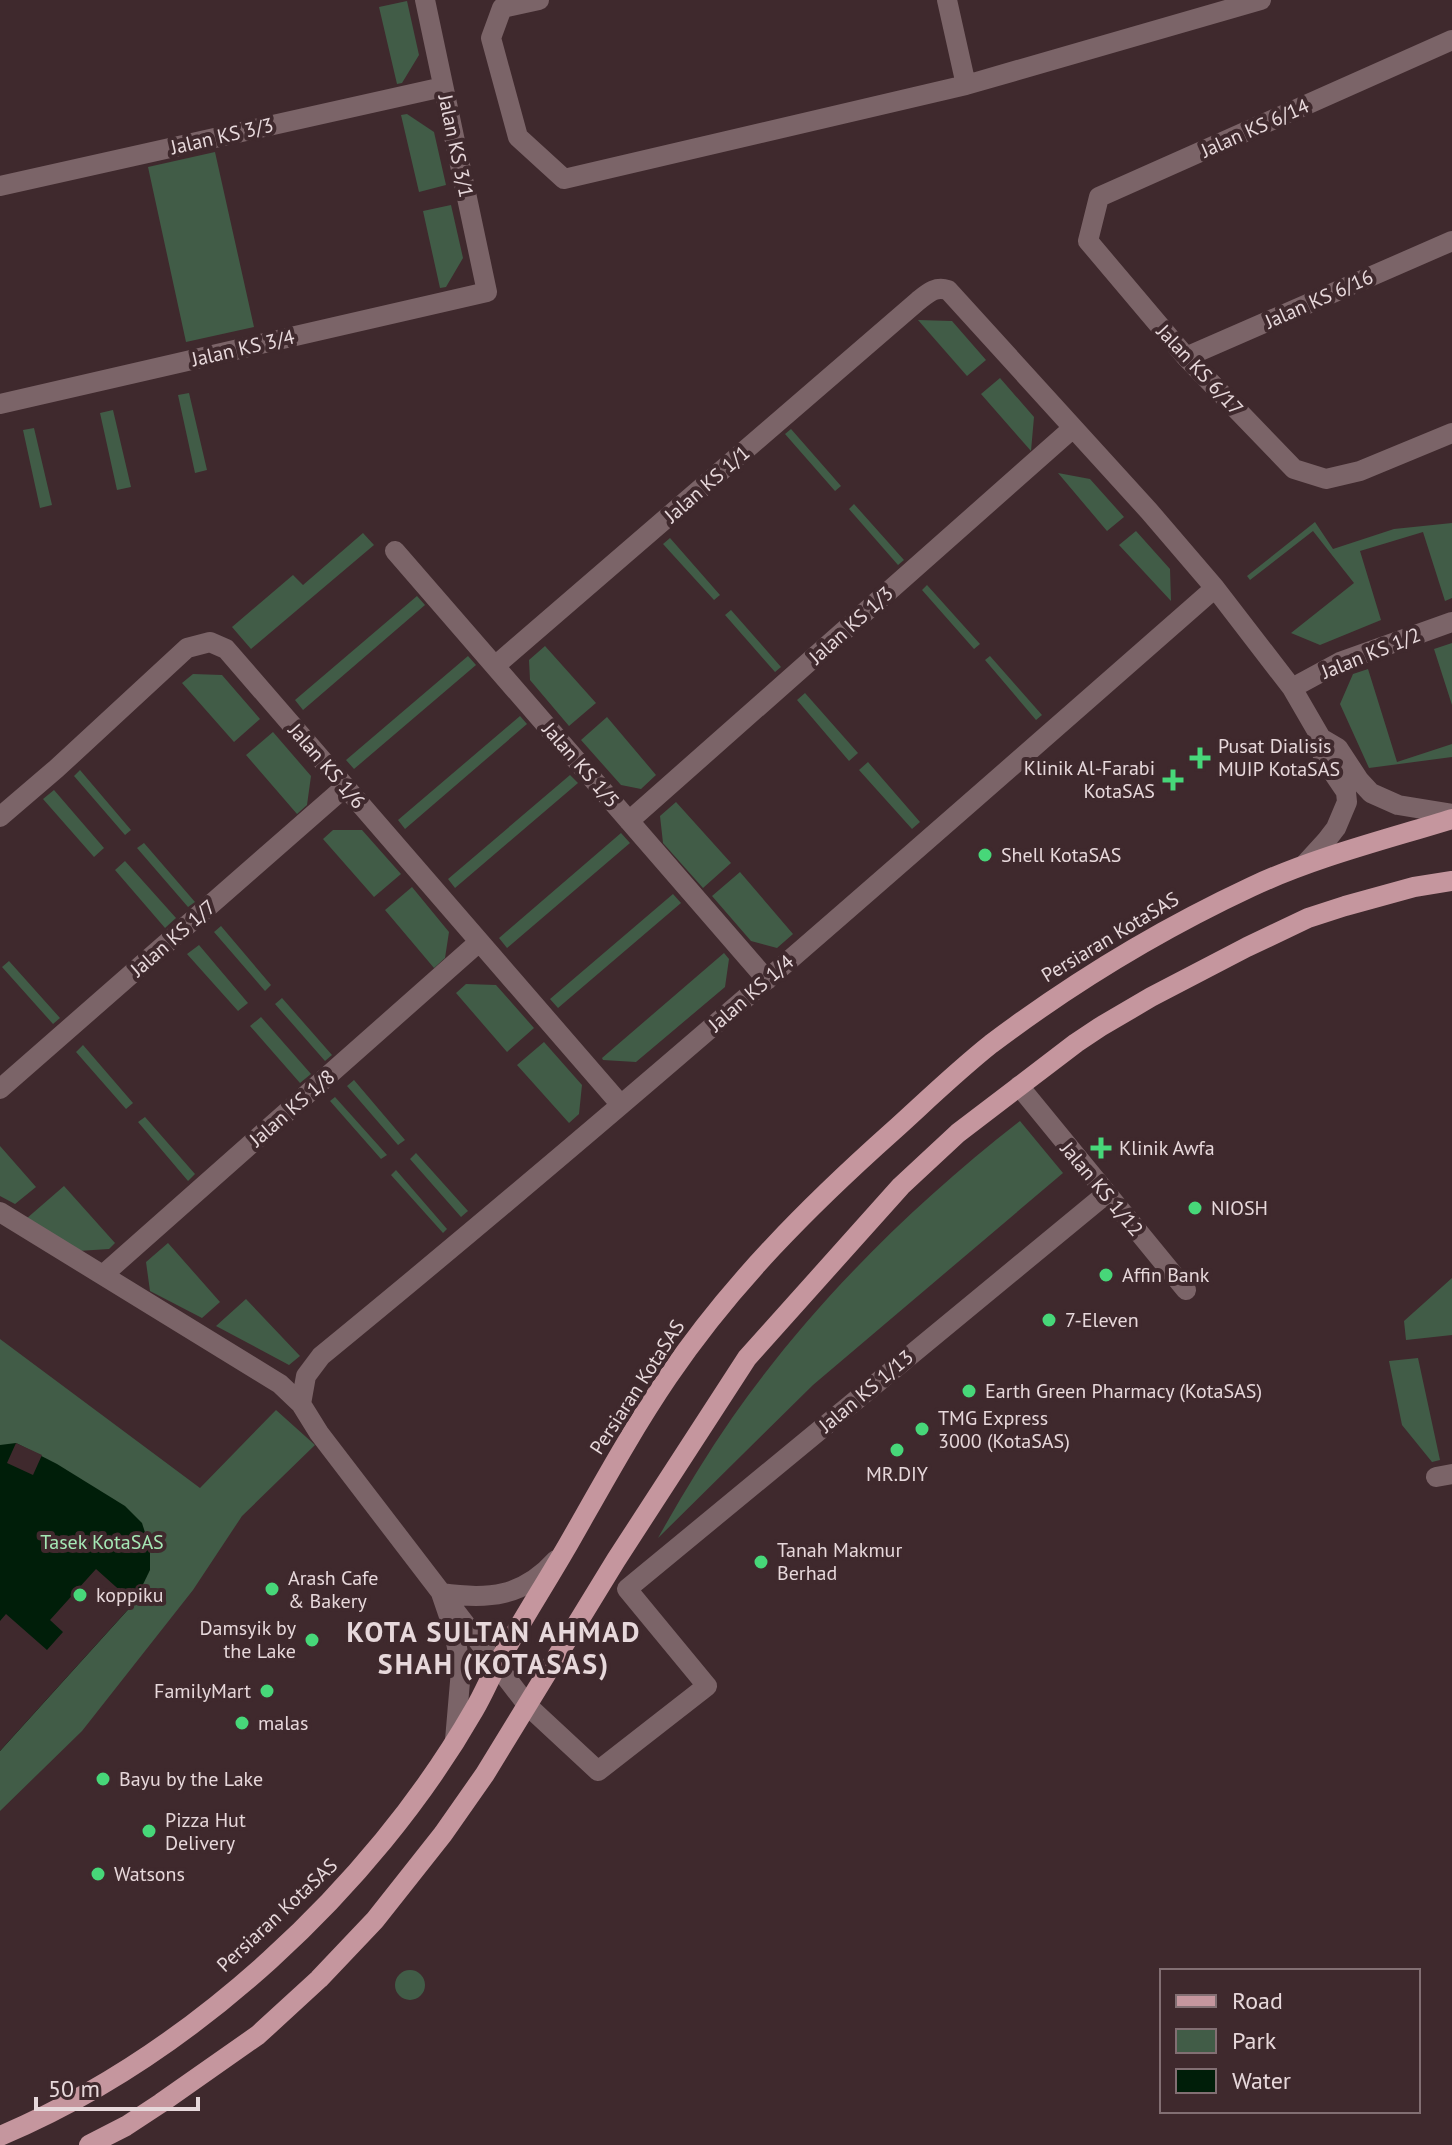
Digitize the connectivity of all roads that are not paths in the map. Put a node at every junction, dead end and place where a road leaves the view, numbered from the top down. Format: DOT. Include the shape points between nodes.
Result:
graph roads {
  1 [pos="425,0"];
  2 [pos="539,0"];
  3 [pos="947,0"];
  4 [pos="1261,0"];
  5 [pos="1452,40"];
  6 [pos="966,85"];
  7 [pos="443,87"];
  8 [pos="0,186"];
  9 [pos="1088,241"];
  10 [pos="1452,241"];
  11 [pos="487,292"];
  12 [pos="1186,357"];
  13 [pos="0,404"];
  14 [pos="1073,428"];
  15 [pos="1452,433"];
  16 [pos="395,551"];
  17 [pos="1215,588"];
  18 [pos="1452,622"];
  19 [pos="495,666"];
  20 [pos="1292,688"];
  21 [pos="1321,738"];
  22 [pos="345,787"];
  23 [pos="0,817"];
  24 [pos="1452,817"];
  25 [pos="629,821"];
  26 [pos="1305,864"];
  27 [pos="1452,881"];
  28 [pos="479,942"];
  29 [pos="767,980"];
  30 [pos="1019,1086"];
  31 [pos="0,1089"];
  32 [pos="621,1105"];
  33 [pos="1106,1194"];
  34 [pos="0,1212"];
  35 [pos="104,1274"];
  36 [pos="1186,1290"];
  37 [pos="301,1404"];
  38 [pos="569,1544"];
  39 [pos="441,1593"];
  40 [pos="497,1665"];
  41 [pos="528,1706"];
  42 [pos="455,1740"];
  43 [pos="0,2136"];
  44 [pos="89,2145"];
  1 -- 7 [label="street, Jalan KS 3/1"];
  2 -- 6 [label="street" via="502,8 491,38 518,137 564,179"];
  3 -- 6 [label="street"];
  4 -- 6 [label="street"];
  5 -- 9 [label="street, Jalan KS 6/14" via="1099,197"];
  7 -- 8 [label="street, Jalan KS 3/3"];
  7 -- 11 [label="street, Jalan KS 3/1"];
  9 -- 12 [label="street, Jalan KS 6/17"];
  10 -- 12 [label="street, Jalan KS 6/16"];
  11 -- 13 [label="street, Jalan KS 3/4"];
  12 -- 15 [label="street, Jalan KS 6/17" via="1294,469 1326,479 1360,471"];
  14 -- 17 [label="street"];
  14 -- 19 [label="street, Jalan KS 1/1" via="948,290 930,291"];
  14 -- 25 [label="street, Jalan KS 1/3"];
  16 -- 19 [label="street, Jalan KS 1/5"];
  17 -- 20 [label="street"];
  17 -- 29 [label="street, Jalan KS 1/4"];
  18 -- 20 [label="street, Jalan KS 1/2" via="1340,662"];
  19 -- 25 [label="street, Jalan KS 1/5"];
  20 -- 21 [label="street"];
  21 -- 24 [label="street" via="1338,748 1371,793"];
  21 -- 26 [label="street" via="1323,758 1347,802 1336,828"];
  22 -- 23 [label="street, Jalan KS 1/6" via="226,649 210,642 187,648"];
  22 -- 28 [label="street, Jalan KS 1/6"];
  22 -- 31 [label="street, Jalan KS 1/7"];
  24 -- 26 [label="main road, Persiaran KotaSAS"];
  25 -- 29 [label="street, Jalan KS 1/5"];
  26 -- 38 [label="main road, Persiaran KotaSAS" via="1198,913 1057,996 987,1048 864,1157 781,1237 703,1330 660,1389"];
  27 -- 30 [label="main road" via="1345,906 1273,934 1123,1013"];
  28 -- 32 [label="street, Jalan KS 1/6"];
  28 -- 35 [label="street, Jalan KS 1/8"];
  29 -- 32 [label="street, Jalan KS 1/4"];
  30 -- 33 [label="street, Jalan KS 1/12"];
  30 -- 41 [label="main road" via="901,1186 747,1358"];
  32 -- 37 [label="street, Jalan KS 1/4" via="321,1356 306,1376"];
  33 -- 36 [label="street, Jalan KS 1/12"];
  33 -- 41 [label="street, Jalan KS 1/13" via="627,1589 707,1686 598,1771"];
  34 -- 35 [label="street"];
  35 -- 37 [label="street" via="280,1384"];
  37 -- 39 [label="street"];
  38 -- 39 [label="street" via="533,1581 515,1591 473,1597"];
  38 -- 40 [label="main road, Persiaran KotaSAS"];
  39 -- 40 [label="street"];
  39 -- 42 [label="street" via="461,1670"];
  40 -- 41 [label="street"];
  40 -- 42 [label="main road, Persiaran KotaSAS"];
  41 -- 44 [label="main road" via="443,1834 375,1920 319,1979 205,2074"];
  42 -- 43 [label="main road, Persiaran KotaSAS" via="366,1863 264,1965 145,2057"];
}
